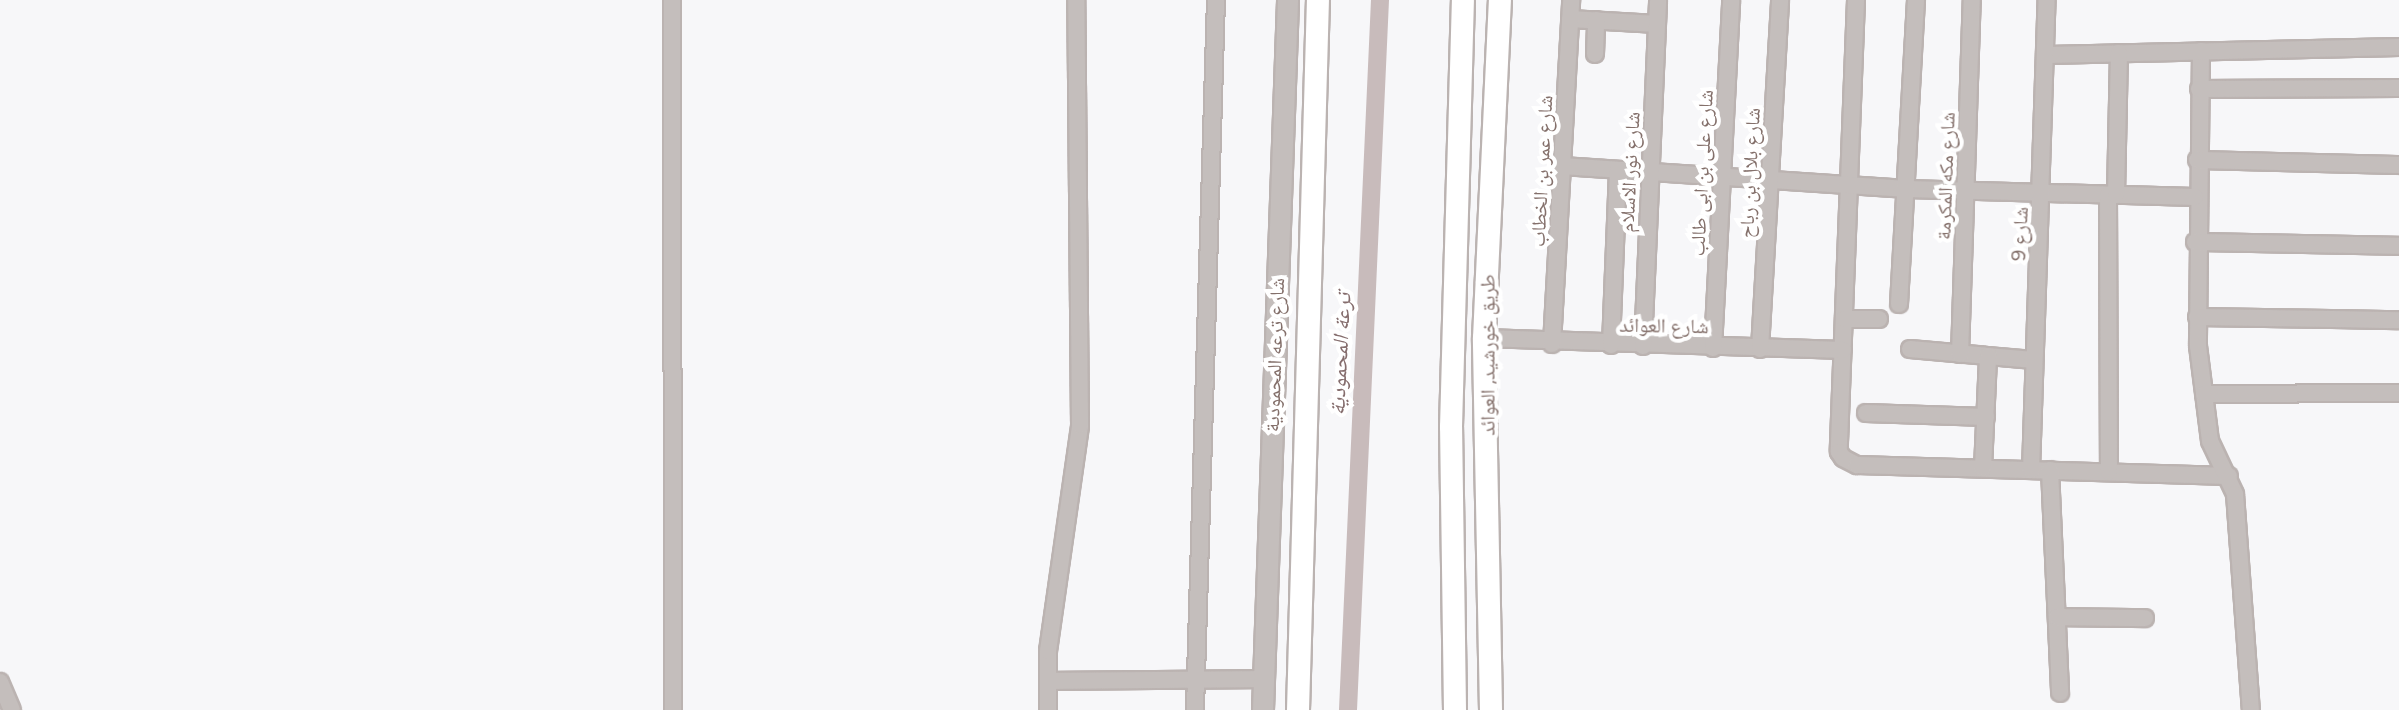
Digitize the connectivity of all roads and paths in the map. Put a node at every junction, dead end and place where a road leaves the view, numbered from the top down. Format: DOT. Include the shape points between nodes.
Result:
graph roads {
  1 [pos="672,0"];
  2 [pos="1076,0"];
  3 [pos="1216,0"];
  4 [pos="1288,0"];
  5 [pos="1318,0"];
  6 [pos="1463,0"];
  7 [pos="1500,0"];
  8 [pos="1571,0"];
  9 [pos="1658,0"];
  10 [pos="1731,0"];
  11 [pos="1780,0"];
  12 [pos="1856,0"];
  13 [pos="1916,0"];
  14 [pos="1972,0"];
  15 [pos="2047,0"];
  16 [pos="1570,19"];
  17 [pos="1596,20"];
  18 [pos="1657,24"];
  19 [pos="2399,47"];
  20 [pos="2201,51"];
  21 [pos="2119,53"];
  22 [pos="1595,54"];
  23 [pos="2047,55"];
  24 [pos="2399,88"];
  25 [pos="2199,89"];
  26 [pos="2197,160"];
  27 [pos="2399,165"];
  28 [pos="1562,166"];
  29 [pos="1618,170"];
  30 [pos="1650,172"];
  31 [pos="1722,177"];
  32 [pos="1770,180"];
  33 [pos="1849,185"];
  34 [pos="1907,189"];
  35 [pos="1965,191"];
  36 [pos="2042,193"];
  37 [pos="2112,195"];
  38 [pos="2195,197"];
  39 [pos="2195,242"];
  40 [pos="2399,246"];
  41 [pos="1899,304"];
  42 [pos="2197,317"];
  43 [pos="1844,319"];
  44 [pos="1879,319"];
  45 [pos="2399,320"];
  46 [pos="1484,338"];
  47 [pos="1552,344"];
  48 [pos="1611,345"];
  49 [pos="1643,346"];
  50 [pos="1713,348"];
  51 [pos="1760,349"];
  52 [pos="1910,349"];
  53 [pos="1843,350"];
  54 [pos="1960,354"];
  55 [pos="1988,356"];
  56 [pos="2034,360"];
  57 [pos="2399,393"];
  58 [pos="2204,394"];
  59 [pos="1866,413"];
  60 [pos="1986,417"];
  61 [pos="1983,468"];
  62 [pos="2031,470"];
  63 [pos="2050,470"];
  64 [pos="2109,472"];
  65 [pos="2229,476"];
  66 [pos="2057,617"];
  67 [pos="2145,618"];
  68 [pos="1195,679"];
  69 [pos="1263,679"];
  70 [pos="1049,681"];
  71 [pos="0,682"];
  72 [pos="2060,693"];
  73 [pos="12,710"];
  74 [pos="673,710"];
  75 [pos="1048,710"];
  76 [pos="1195,710"];
  77 [pos="1263,710"];
  78 [pos="1298,710"];
  79 [pos="1455,710"];
  80 [pos="1491,710"];
  81 [pos="2251,710"];
  1 -- 74 [label="street"];
  2 -- 70 [label="street" via="1080,425 1048,651"];
  3 -- 68 [label="street"];
  4 -- 69 [label="street, شارع ترعه المحمودية"];
  5 -- 78 [label="main road"];
  6 -- 79 [label="main road, طريق خورشيد, العوائد" via="1451,427"];
  7 -- 46 [label="main road, طريق خورشيد, العوائد"];
  8 -- 16 [label="street, شارع عمر بن الخطاب"];
  9 -- 18 [label="street, شارع نور الاسلام"];
  10 -- 31 [label="street, شارع على بن ابى طالب"];
  11 -- 32 [label="street, شارع بلال بن رباح"];
  12 -- 33 [label="street"];
  13 -- 34 [label="street"];
  14 -- 35 [label="street, شارع مكه المكرمة"];
  15 -- 23 [label="street, شارع 9"];
  16 -- 17 [label="street"];
  16 -- 28 [label="street, شارع عمر بن الخطاب"];
  17 -- 18 [label="street"];
  17 -- 22 [label="street"];
  18 -- 30 [label="street, شارع نور الاسلام"];
  19 -- 20 [label="street"];
  20 -- 21 [label="street"];
  20 -- 25 [label="street"];
  21 -- 23 [label="street"];
  21 -- 37 [label="street"];
  23 -- 36 [label="street, شارع 9"];
  24 -- 25 [label="street"];
  25 -- 26 [label="street"];
  26 -- 27 [label="street"];
  26 -- 38 [label="street"];
  28 -- 29 [label="street"];
  28 -- 47 [label="street, شارع عمر بن الخطاب"];
  29 -- 30 [label="street"];
  29 -- 48 [label="street"];
  30 -- 31 [label="street"];
  30 -- 49 [label="street, شارع نور الاسلام"];
  31 -- 32 [label="street"];
  31 -- 50 [label="street, شارع على بن ابى طالب"];
  32 -- 33 [label="street"];
  32 -- 51 [label="street, شارع بلال بن رباح"];
  33 -- 34 [label="street"];
  33 -- 43 [label="street"];
  34 -- 35 [label="street"];
  34 -- 41 [label="street"];
  35 -- 36 [label="street"];
  35 -- 54 [label="street, شارع مكه المكرمة"];
  36 -- 37 [label="street"];
  36 -- 56 [label="street, شارع 9"];
  37 -- 38 [label="street"];
  37 -- 64 [label="street"];
  38 -- 39 [label="street"];
  39 -- 40 [label="street"];
  39 -- 42 [label="street"];
  42 -- 45 [label="street"];
  42 -- 58 [label="street"];
  43 -- 44 [label="street"];
  43 -- 53 [label="street"];
  46 -- 47 [label="street, شارع العوائد"];
  46 -- 80 [label="main road, طريق خورشيد, العوائد"];
  47 -- 48 [label="street, شارع العوائد"];
  48 -- 49 [label="street, شارع العوائد"];
  49 -- 50 [label="street, شارع العوائد"];
  50 -- 51 [label="street, شارع العوائد"];
  51 -- 53 [label="street, شارع العوائد"];
  52 -- 54 [label="street"];
  53 -- 61 [label="street" via="1843,458 1857,465"];
  54 -- 55 [label="street"];
  55 -- 56 [label="street"];
  55 -- 60 [label="street"];
  56 -- 62 [label="street, شارع 9"];
  57 -- 58 [label="street"];
  58 -- 65 [label="street" via="2210,441"];
  59 -- 60 [label="street"];
  60 -- 61 [label="street"];
  61 -- 62 [label="street"];
  62 -- 63 [label="street"];
  63 -- 64 [label="street"];
  63 -- 66 [label="street"];
  64 -- 65 [label="street"];
  65 -- 81 [label="street" via="2235,494"];
  66 -- 67 [label="street"];
  66 -- 72 [label="street"];
  68 -- 69 [label="street"];
  68 -- 70 [label="street"];
  68 -- 76 [label="street"];
  69 -- 77 [label="street, شارع ترعه المحمودية"];
  70 -- 75 [label="street"];
  71 -- 73 [label="street"];
}
